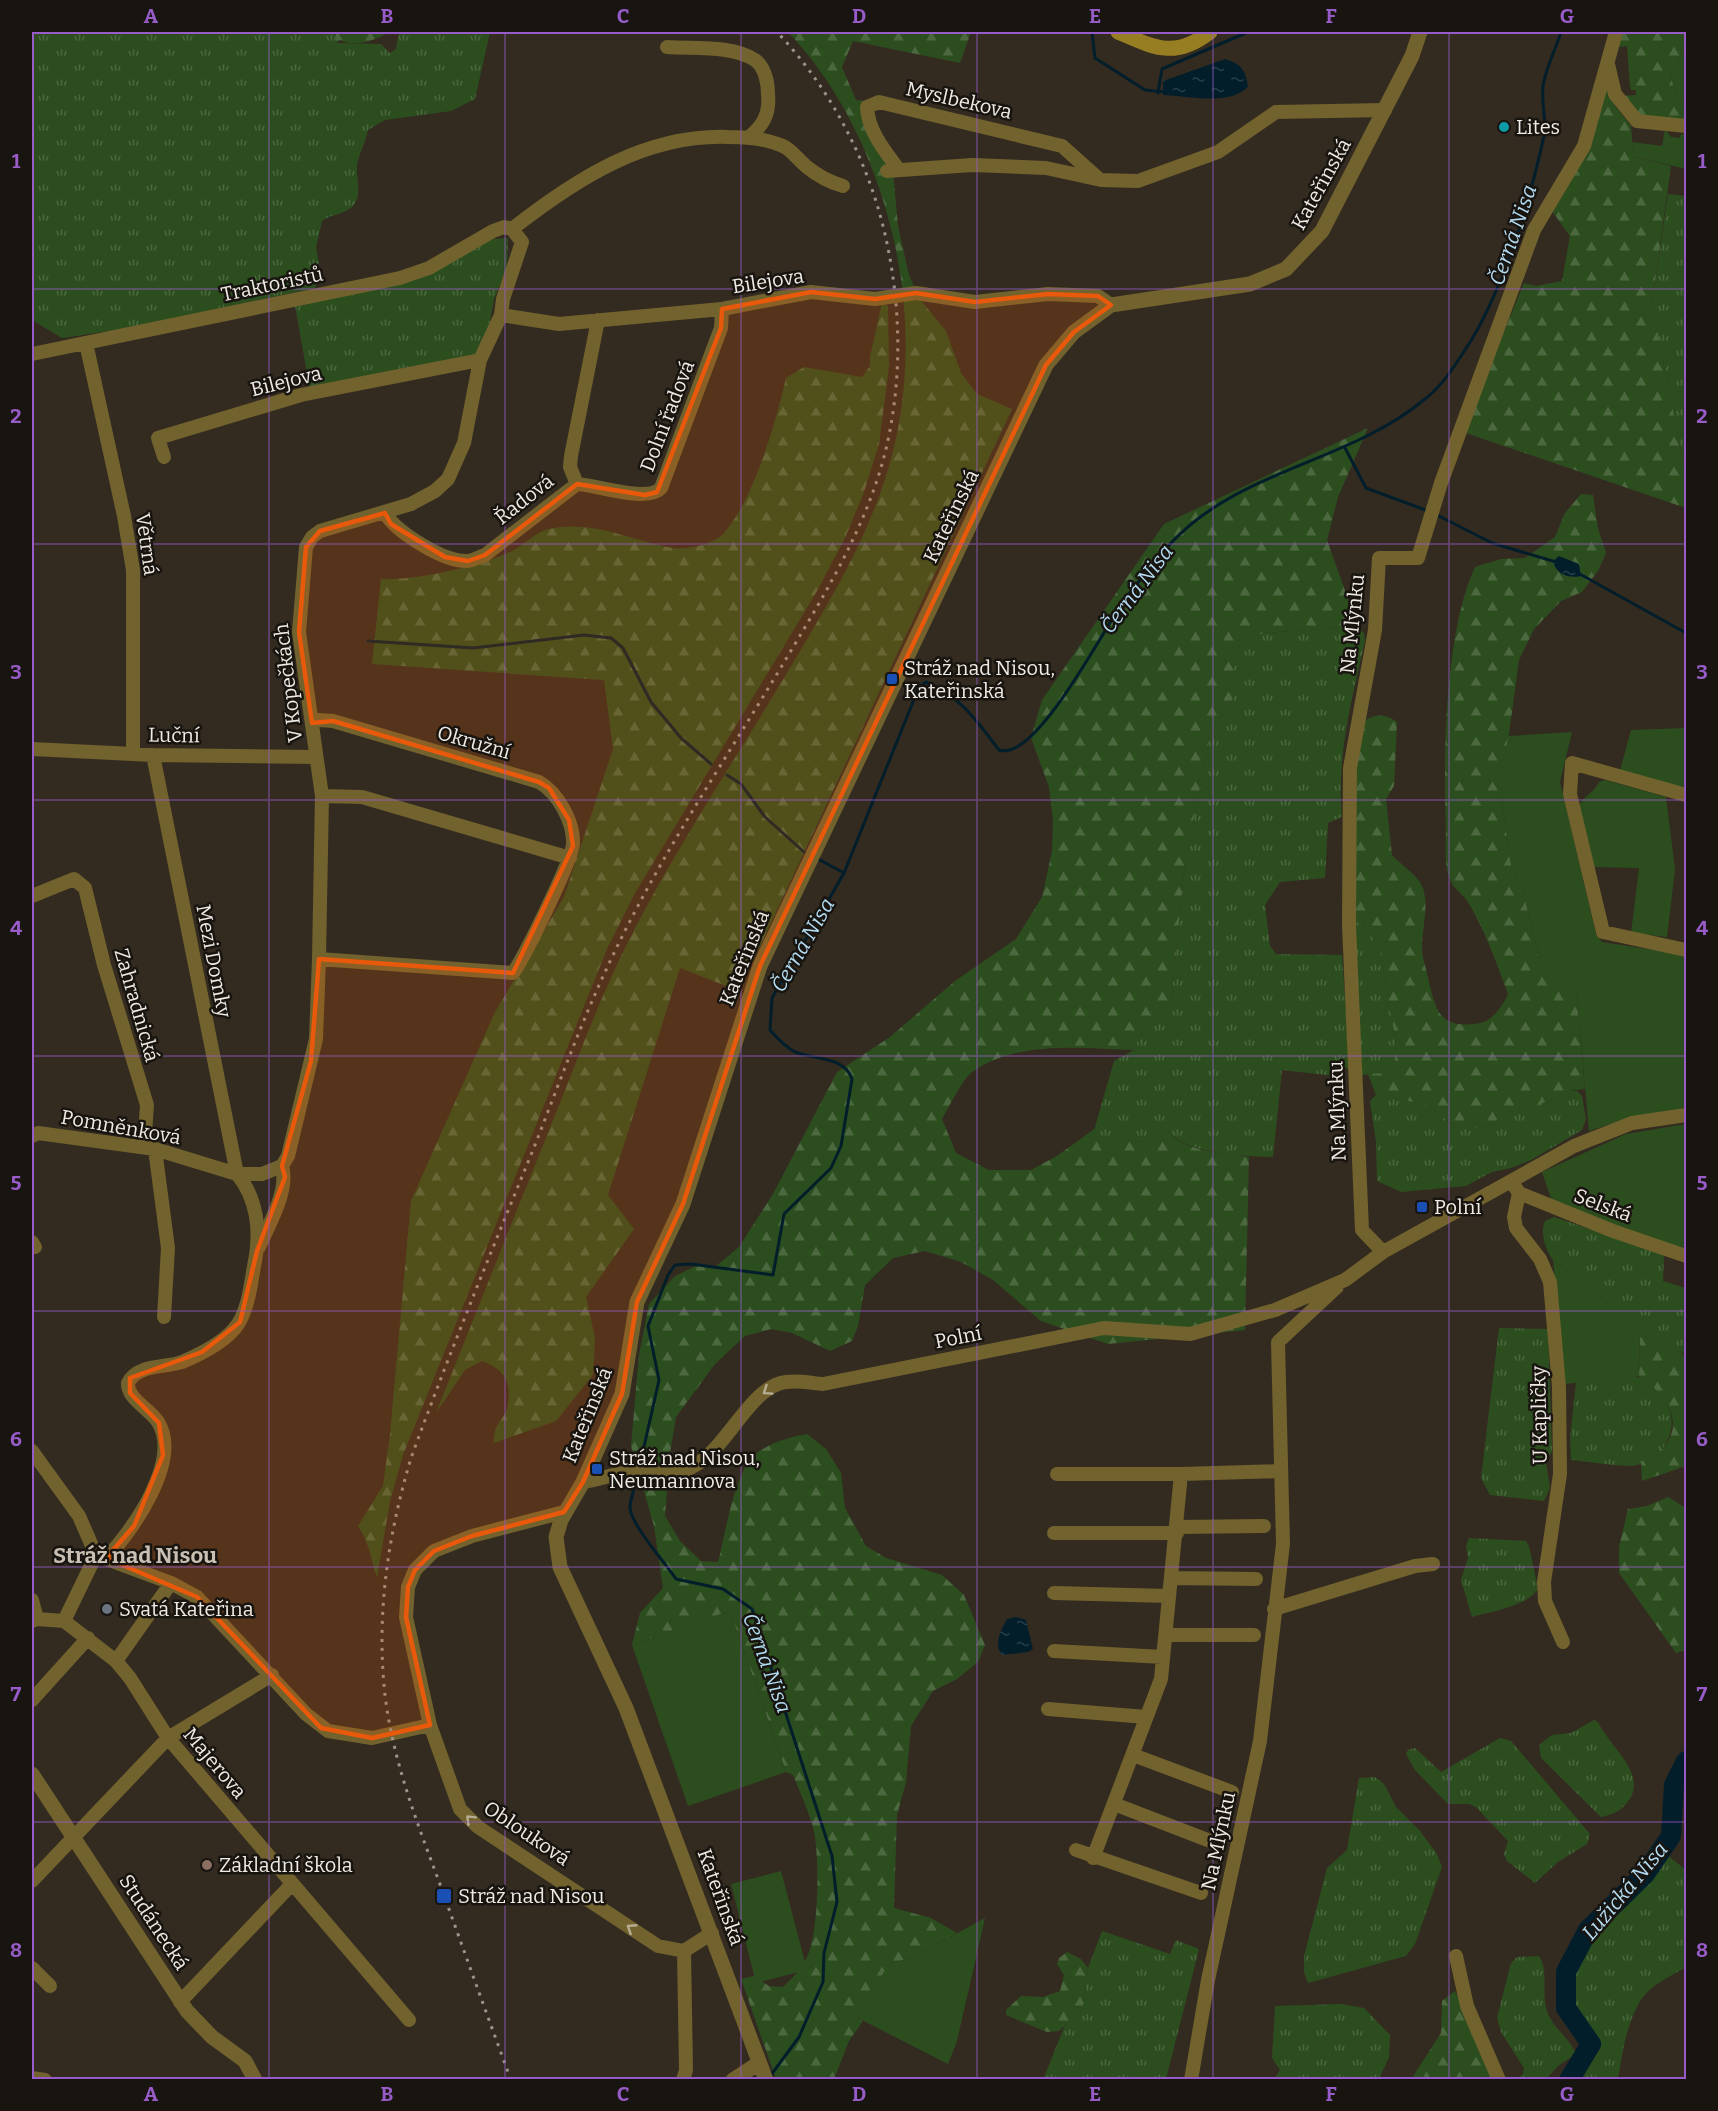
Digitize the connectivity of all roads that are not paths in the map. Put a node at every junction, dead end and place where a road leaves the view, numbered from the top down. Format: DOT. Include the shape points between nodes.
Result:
graph roads {
  1 [pos="1118,32"];
  2 [pos="1210,32"];
  3 [pos="1420,32"];
  4 [pos="1616,32"];
  5 [pos="667,47"];
  6 [pos="1607,62"];
  7 [pos="1385,110"];
  8 [pos="1686,126"];
  9 [pos="748,138"];
  10 [pos="1101,180"];
  11 [pos="843,186"];
  12 [pos="512,229"];
  13 [pos="1112,305"];
  14 [pos="722,309"];
  15 [pos="501,315"];
  16 [pos="598,320"];
  17 [pos="86,343"];
  18 [pos="32,354"];
  19 [pos="480,360"];
  20 [pos="164,457"];
  21 [pos="577,484"];
  22 [pos="385,513"];
  23 [pos="312,723"];
  24 [pos="32,749"];
  25 [pos="133,754"];
  26 [pos="153,755"];
  27 [pos="316,757"];
  28 [pos="1686,795"];
  29 [pos="322,796"];
  30 [pos="570,858"];
  31 [pos="32,896"];
  32 [pos="1686,950"];
  33 [pos="319,959"];
  34 [pos="1686,1115"];
  35 [pos="32,1136"];
  36 [pos="150,1148"];
  37 [pos="282,1166"];
  38 [pos="237,1174"];
  39 [pos="1515,1188"];
  40 [pos="257,1251"];
  41 [pos="1383,1252"];
  42 [pos="1686,1256"];
  43 [pos="1345,1280"];
  44 [pos="164,1317"];
  45 [pos="32,1451"];
  46 [pos="1281,1471"];
  47 [pos="1057,1474"];
  48 [pos="1181,1474"];
  49 [pos="583,1482"];
  50 [pos="564,1512"];
  51 [pos="1264,1526"];
  52 [pos="1177,1530"];
  53 [pos="1054,1533"];
  54 [pos="101,1557"];
  55 [pos="1434,1564"];
  56 [pos="1171,1578"];
  57 [pos="1256,1579"];
  58 [pos="171,1583"];
  59 [pos="1054,1593"];
  60 [pos="1168,1596"];
  61 [pos="32,1600"];
  62 [pos="1274,1609"];
  63 [pos="34,1620"];
  64 [pos="64,1621"];
  65 [pos="1167,1635"];
  66 [pos="1254,1635"];
  67 [pos="88,1638"];
  68 [pos="1563,1642"];
  69 [pos="1054,1651"];
  70 [pos="1163,1657"];
  71 [pos="116,1661"];
  72 [pos="272,1675"];
  73 [pos="32,1700"];
  74 [pos="1048,1709"];
  75 [pos="1146,1718"];
  76 [pos="430,1725"];
  77 [pos="168,1738"];
  78 [pos="1133,1755"];
  79 [pos="32,1774"];
  80 [pos="1232,1792"];
  81 [pos="1114,1804"];
  82 [pos="73,1838"];
  83 [pos="1218,1844"];
  84 [pos="1076,1850"];
  85 [pos="1094,1858"];
  86 [pos="32,1881"];
  87 [pos="292,1884"];
  88 [pos="1201,1893"];
  89 [pos="712,1933"];
  90 [pos="684,1951"];
  91 [pos="1456,1956"];
  92 [pos="32,1968"];
  93 [pos="50,1986"];
  94 [pos="180,2001"];
  95 [pos="409,2020"];
  96 [pos="759,2063"];
  97 [pos="32,2078"];
  98 [pos="45,2079"];
  99 [pos="255,2079"];
  100 [pos="683,2079"];
  101 [pos="733,2079"];
  102 [pos="766,2079"];
  103 [pos="1191,2079"];
  104 [pos="1500,2079"];
  1 -- 2 [label="main road" via="1174,50"];
  3 -- 7 [label="street, Kateřinská"];
  4 -- 6 [label="street, Na Mlýnku"];
  5 -- 9 [label="street" via="726,51 756,61 767,77 767,111 762,127"];
  6 -- 8 [label="street" via="1616,94 1637,121"];
  6 -- 41 [label="street, Na Mlýnku" via="1584,146 1534,230 1418,558 1379,558 1375,630 1350,768 1349,925 1362,1230"];
  7 -- 10 [label="street, Myslbekova" via="1276,112 1218,152 1138,181"];
  7 -- 13 [label="street, Kateřinská" via="1322,231 1286,269 1250,284"];
  9 -- 11 [label="street" via="784,146 821,177"];
  9 -- 12 [label="street" via="680,139 634,152 574,186"];
  10 -- 10 [label="street, Myslbekova" via="1046,168 972,165 893,170 868,118 867,107 879,102 1062,146"];
  12 -- 15 [label="street, V Kopečkách" via="522,242 502,299"];
  12 -- 17 [label="street, Traktoristů" via="493,231 429,268 400,278"];
  13 -- 14 [label="street, Bilejova" via="1098,296 1068,294 975,302 915,293 875,299 811,292"];
  13 -- 49 [label="street, Kateřinská" via="1074,332 1046,365 760,966 683,1204 638,1302 622,1394"];
  14 -- 16 [label="street, Bilejova"];
  14 -- 21 [label="street, Dolní řadová" via="721,328 661,488 645,495"];
  15 -- 16 [label="street, Bilejova" via="559,324"];
  15 -- 19 [label="street, V Kopečkách"];
  16 -- 21 [label="street, Řadová" via="571,456 570,466"];
  17 -- 18 [label="street, Traktoristů"];
  17 -- 25 [label="street, Větrná" via="133,570"];
  19 -- 20 [label="street, Bilejova" via="301,395 158,438"];
  19 -- 22 [label="street, V Kopečkách" via="464,443 448,479 423,498"];
  21 -- 22 [label="street, Řadová" via="485,555 468,561 445,557 391,524"];
  22 -- 23 [label="street, V Kopečkách" via="320,531 306,548 299,632"];
  23 -- 27 [label="street, V Kopečkách"];
  23 -- 30 [label="street, Okružní" via="333,721 539,782 549,788 569,820 573,834"];
  24 -- 25 [label="street, Luční"];
  25 -- 26 [label="street, Luční"];
  26 -- 27 [label="street, Luční"];
  26 -- 38 [label="street, Mezi Domky"];
  27 -- 29 [label="street, V Kopečkách"];
  28 -- 32 [label="street" via="1572,763 1570,794 1603,932"];
  29 -- 30 [label="street" via="362,797"];
  29 -- 33 [label="street, V Kopečkách"];
  30 -- 33 [label="street, Okružní" via="513,972"];
  31 -- 36 [label="street, Zahradnická" via="74,879 85,888 147,1105"];
  33 -- 37 [label="street, V Kopečkách" via="316,1039 288,1156"];
  34 -- 39 [label="street, Polní" via="1632,1123 1574,1146"];
  35 -- 36 [label="street, Pomněnková" via="38,1133"];
  36 -- 38 [label="street, Pomněnková"];
  36 -- 44 [label="street, Zahradnická" via="168,1248"];
  37 -- 38 [label="street" via="262,1174"];
  37 -- 40 [label="street, V Kopečkách" via="282,1188"];
  38 -- 40 [label="street, V Kopečkách" via="251,1196 256,1215"];
  39 -- 41 [label="street, Polní"];
  39 -- 42 [label="street, Selská"];
  39 -- 68 [label="street, U Kapličky" via="1516,1228 1546,1269 1554,1319 1561,1447 1544,1582 1545,1601"];
  40 -- 54 [label="street, V Kopečkách" via="240,1322 220,1341 182,1362 140,1371 130,1378 130,1393 159,1423 163,1455 157,1479 134,1526"];
  41 -- 43 [label="street, Polní"];
  43 -- 46 [label="street, Na Mlýnku" via="1278,1342"];
  43 -- 49 [label="street, Polní, one-way" via="1275,1310 1190,1334 1104,1328 823,1384 777,1384 751,1403 729,1435 694,1466 671,1474 626,1473"];
  45 -- 54 [label="street" via="79,1516"];
  46 -- 48 [label="street"];
  46 -- 62 [label="street, Na Mlýnku" via="1283,1544"];
  47 -- 48 [label="street"];
  48 -- 52 [label="street"];
  49 -- 50 [label="street, Kateřinská"];
  50 -- 76 [label="street, Oblouková" via="434,1551 415,1570 408,1587 406,1617"];
  50 -- 89 [label="street, Kateřinská" via="556,1537 560,1567 626,1708"];
  51 -- 52 [label="street"];
  52 -- 53 [label="street"];
  52 -- 56 [label="street"];
  54 -- 58 [label="street"];
  54 -- 64 [label="street"];
  55 -- 62 [label="street" via="1415,1566"];
  56 -- 57 [label="street"];
  56 -- 60 [label="street"];
  58 -- 71 [label="street"];
  58 -- 72 [label="street" via="196,1597"];
  59 -- 60 [label="street"];
  60 -- 65 [label="street"];
  61 -- 63 [label="street"];
  62 -- 103 [label="street, Na Mlýnku" via="1260,1741 1208,1980"];
  63 -- 64 [label="street"];
  64 -- 67 [label="street, Majerova"];
  65 -- 66 [label="street"];
  65 -- 70 [label="street"];
  67 -- 71 [label="street, Majerova"];
  67 -- 73 [label="street"];
  69 -- 70 [label="street"];
  70 -- 75 [label="street" via="1161,1678"];
  71 -- 77 [label="street, Majerova"];
  72 -- 76 [label="street" via="306,1714 328,1731 372,1738"];
  72 -- 77 [label="street"];
  74 -- 75 [label="street"];
  75 -- 78 [label="street"];
  90 -- 76 [label="street, Oblouková, one-way" via="658,1946 466,1817"];
  77 -- 82 [label="street"];
  77 -- 87 [label="street, Majerova"];
  78 -- 80 [label="street, Na Mlýnku"];
  78 -- 81 [label="street"];
  79 -- 82 [label="street, Studánecká"];
  81 -- 83 [label="street, Na Mlýnku"];
  81 -- 85 [label="street"];
  82 -- 86 [label="street"];
  82 -- 94 [label="street, Studánecká"];
  84 -- 85 [label="street, Na Mlýnku"];
  85 -- 88 [label="street, Na Mlýnku"];
  87 -- 94 [label="street"];
  87 -- 95 [label="street, Majerova"];
  89 -- 90 [label="street"];
  89 -- 96 [label="street, Kateřinská"];
  90 -- 100 [label="street"];
  91 -- 104 [label="street" via="1467,2006"];
  92 -- 93 [label="street"];
  94 -- 99 [label="street, Studánecká" via="203,2030 245,2061"];
  96 -- 101 [label="street"];
  96 -- 102 [label="street"];
  97 -- 98 [label="street"];
}
